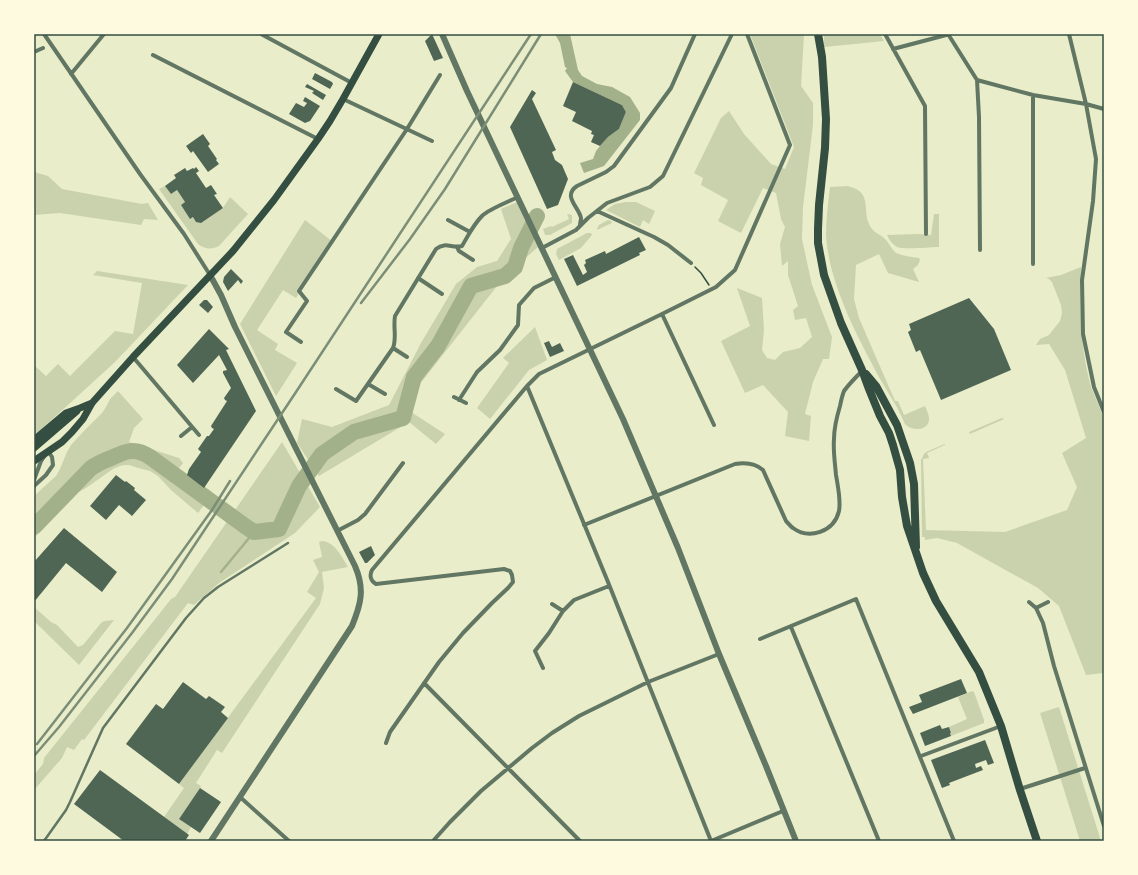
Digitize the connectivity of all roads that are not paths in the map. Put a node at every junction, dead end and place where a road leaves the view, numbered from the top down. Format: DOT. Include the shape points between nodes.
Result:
graph roads {
  1 [pos="44,34"];
  2 [pos="104,34"];
  3 [pos="260,34"];
  4 [pos="379,34"];
  5 [pos="442,34"];
  6 [pos="695,34"];
  7 [pos="732,34"];
  8 [pos="747,34"];
  9 [pos="818,34"];
  10 [pos="884,34"];
  11 [pos="949,34"];
  12 [pos="1068,34"];
  13 [pos="43,48"];
  14 [pos="893,49"];
  15 [pos="34,52"];
  16 [pos="153,55"];
  17 [pos="70,74"];
  18 [pos="440,75"];
  19 [pos="977,80"];
  20 [pos="352,83"];
  21 [pos="1033,94"];
  22 [pos="343,99"];
  23 [pos="1086,104"];
  24 [pos="1104,109"];
  25 [pos="407,129"];
  26 [pos="318,139"];
  27 [pos="432,141"];
  28 [pos="518,197"];
  29 [pos="597,210"];
  30 [pos="448,220"];
  31 [pos="580,225"];
  32 [pos="470,232"];
  33 [pos="926,234"];
  34 [pos="542,246"];
  35 [pos="457,247"];
  36 [pos="980,250"];
  37 [pos="473,260"];
  38 [pos="691,263"];
  39 [pos="1033,264"];
  40 [pos="210,275"];
  41 [pos="556,277"];
  42 [pos="418,278"];
  43 [pos="442,294"];
  44 [pos="662,314"];
  45 [pos="301,342"];
  46 [pos="392,348"];
  47 [pos="591,349"];
  48 [pos="133,357"];
  49 [pos="407,357"];
  50 [pos="862,370"];
  51 [pos="368,384"];
  52 [pos="527,386"];
  53 [pos="336,389"];
  54 [pos="385,394"];
  55 [pos="454,397"];
  56 [pos="459,400"];
  57 [pos="92,402"];
  58 [pos="466,403"];
  59 [pos="80,408"];
  60 [pos="1104,412"];
  61 [pos="714,425"];
  62 [pos="192,427"];
  63 [pos="54,431"];
  64 [pos="199,435"];
  65 [pos="181,436"];
  66 [pos="34,445"];
  67 [pos="48,451"];
  68 [pos="34,461"];
  69 [pos="403,463"];
  70 [pos="34,480"];
  71 [pos="34,486"];
  72 [pos="656,496"];
  73 [pos="584,525"];
  74 [pos="337,531"];
  75 [pos="288,543"];
  76 [pos="916,555"];
  77 [pos="609,586"];
  78 [pos="1029,602"];
  79 [pos="1048,602"];
  80 [pos="552,604"];
  81 [pos="1036,608"];
  82 [pos="562,610"];
  83 [pos="790,627"];
  84 [pos="760,639"];
  85 [pos="719,654"];
  86 [pos="543,668"];
  87 [pos="648,682"];
  88 [pos="424,683"];
  89 [pos="1001,726"];
  90 [pos="386,743"];
  91 [pos="921,756"];
  92 [pos="508,768"];
  93 [pos="1085,768"];
  94 [pos="1020,790"];
  95 [pos="240,797"];
  96 [pos="783,811"];
  97 [pos="1104,826"];
  98 [pos="44,841"];
  99 [pos="211,841"];
  100 [pos="289,841"];
  101 [pos="433,841"];
  102 [pos="580,841"];
  103 [pos="711,841"];
  104 [pos="796,841"];
  105 [pos="879,841"];
  106 [pos="954,841"];
  107 [pos="1037,841"];
  1 -- 17 [label="street"];
  2 -- 17 [label="street"];
  3 -- 20 [label="street"];
  4 -- 20 [label="main road"];
  5 -- 28 [label="street"];
  6 -- 31 [label="street" via="671,88 614,166 573,189 571,196 580,217"];
  7 -- 29 [label="street" via="663,176 650,187 613,200"];
  8 -- 44 [label="street" via="790,145 735,270 716,287"];
  9 -- 50 [label="highway" via="826,119 818,243 824,275 840,323"];
  10 -- 14 [label="street"];
  11 -- 14 [label="street"];
  11 -- 19 [label="street"];
  12 -- 23 [label="street"];
  13 -- 15 [label="street"];
  14 -- 33 [label="street" via="925,106"];
  16 -- 26 [label="street"];
  17 -- 40 [label="street" via="184,234"];
  18 -- 25 [label="street"];
  19 -- 21 [label="street"];
  19 -- 36 [label="street"];
  20 -- 22 [label="main road"];
  21 -- 23 [label="street"];
  21 -- 39 [label="street"];
  22 -- 25 [label="street"];
  22 -- 26 [label="main road"];
  23 -- 24 [label="street"];
  23 -- 60 [label="street" via="1096,159 1082,280 1083,334 1094,387"];
  25 -- 27 [label="street"];
  25 -- 45 [label="street" via="299,291 307,301 286,332"];
  26 -- 40 [label="main road" via="274,200"];
  28 -- 32 [label="street" via="482,216"];
  28 -- 34 [label="street"];
  29 -- 31 [label="street"];
  29 -- 38 [label="street" via="654,237"];
  30 -- 32 [label="street"];
  31 -- 34 [label="street" via="576,230"];
  32 -- 35 [label="street" via="462,246"];
  34 -- 41 [label="street"];
  35 -- 37 [label="street"];
  35 -- 42 [label="street" via="441,245"];
  40 -- 48 [label="main road"];
  40 -- 74 [label="street"];
  41 -- 47 [label="street"];
  41 -- 56 [label="street" via="534,288 519,305 518,325 500,350 477,372"];
  42 -- 43 [label="street"];
  42 -- 46 [label="street" via="395,316 395,342"];
  44 -- 47 [label="street"];
  44 -- 61 [label="street"];
  46 -- 49 [label="street"];
  46 -- 51 [label="street"];
  47 -- 52 [label="street" via="539,374"];
  47 -- 72 [label="street"];
  48 -- 57 [label="main road"];
  48 -- 62 [label="street"];
  50 -- 72 [label="street" via="844,392 838,414 834,454 839,511 824,531 809,534 792,528 786,521 763,470 750,464 735,464"];
  50 -- 76 [label="highway" via="893,445 900,470 907,526"];
  50 -- 76 [label="highway" via="876,386 897,425 910,463 914,484"];
  51 -- 53 [label="street" via="356,401"];
  51 -- 54 [label="street"];
  52 -- 73 [label="street"];
  52 -- 88 [label="street" via="372,570 372,581 376,584 504,569 510,571 513,582 464,632"];
  55 -- 56 [label="street"];
  56 -- 58 [label="street"];
  57 -- 59 [label="main road"];
  57 -- 67 [label="main road" via="72,432"];
  59 -- 63 [label="main road"];
  59 -- 66 [label="main road" via="66,413"];
  62 -- 64 [label="street"];
  62 -- 65 [label="street"];
  63 -- 66 [label="main road"];
  63 -- 67 [label="main road"];
  66 -- 67 [label="main road"];
  67 -- 68 [label="main road"];
  67 -- 70 [label="street"];
  67 -- 71 [label="street" via="53,465"];
  69 -- 74 [label="street" via="365,514"];
  72 -- 73 [label="street"];
  72 -- 85 [label="street"];
  73 -- 77 [label="street"];
  74 -- 95 [label="street" via="361,583 361,598 356,617"];
  75 -- 98 [label="lane" via="218,587 186,618 103,728 66,810"];
  76 -- 89 [label="highway" via="932,593 979,672"];
  77 -- 82 [label="street" via="574,600"];
  77 -- 87 [label="street"];
  78 -- 81 [label="street"];
  79 -- 81 [label="street"];
  80 -- 82 [label="street"];
  81 -- 93 [label="street" via="1043,623"];
  82 -- 86 [label="street" via="535,651"];
  83 -- 84 [label="street"];
  83 -- 91 [label="street" via="856,599"];
  83 -- 105 [label="street"];
  85 -- 87 [label="street"];
  85 -- 96 [label="street"];
  87 -- 92 [label="street" via="579,716 542,740"];
  87 -- 103 [label="street"];
  88 -- 90 [label="street" via="390,732"];
  88 -- 92 [label="street"];
  89 -- 91 [label="street"];
  89 -- 94 [label="highway"];
  91 -- 106 [label="street"];
  92 -- 101 [label="street" via="481,791"];
  92 -- 102 [label="street"];
  93 -- 94 [label="street"];
  93 -- 97 [label="street"];
  94 -- 107 [label="highway"];
  95 -- 99 [label="street"];
  95 -- 100 [label="street"];
  96 -- 103 [label="street"];
  96 -- 104 [label="street"];
}
